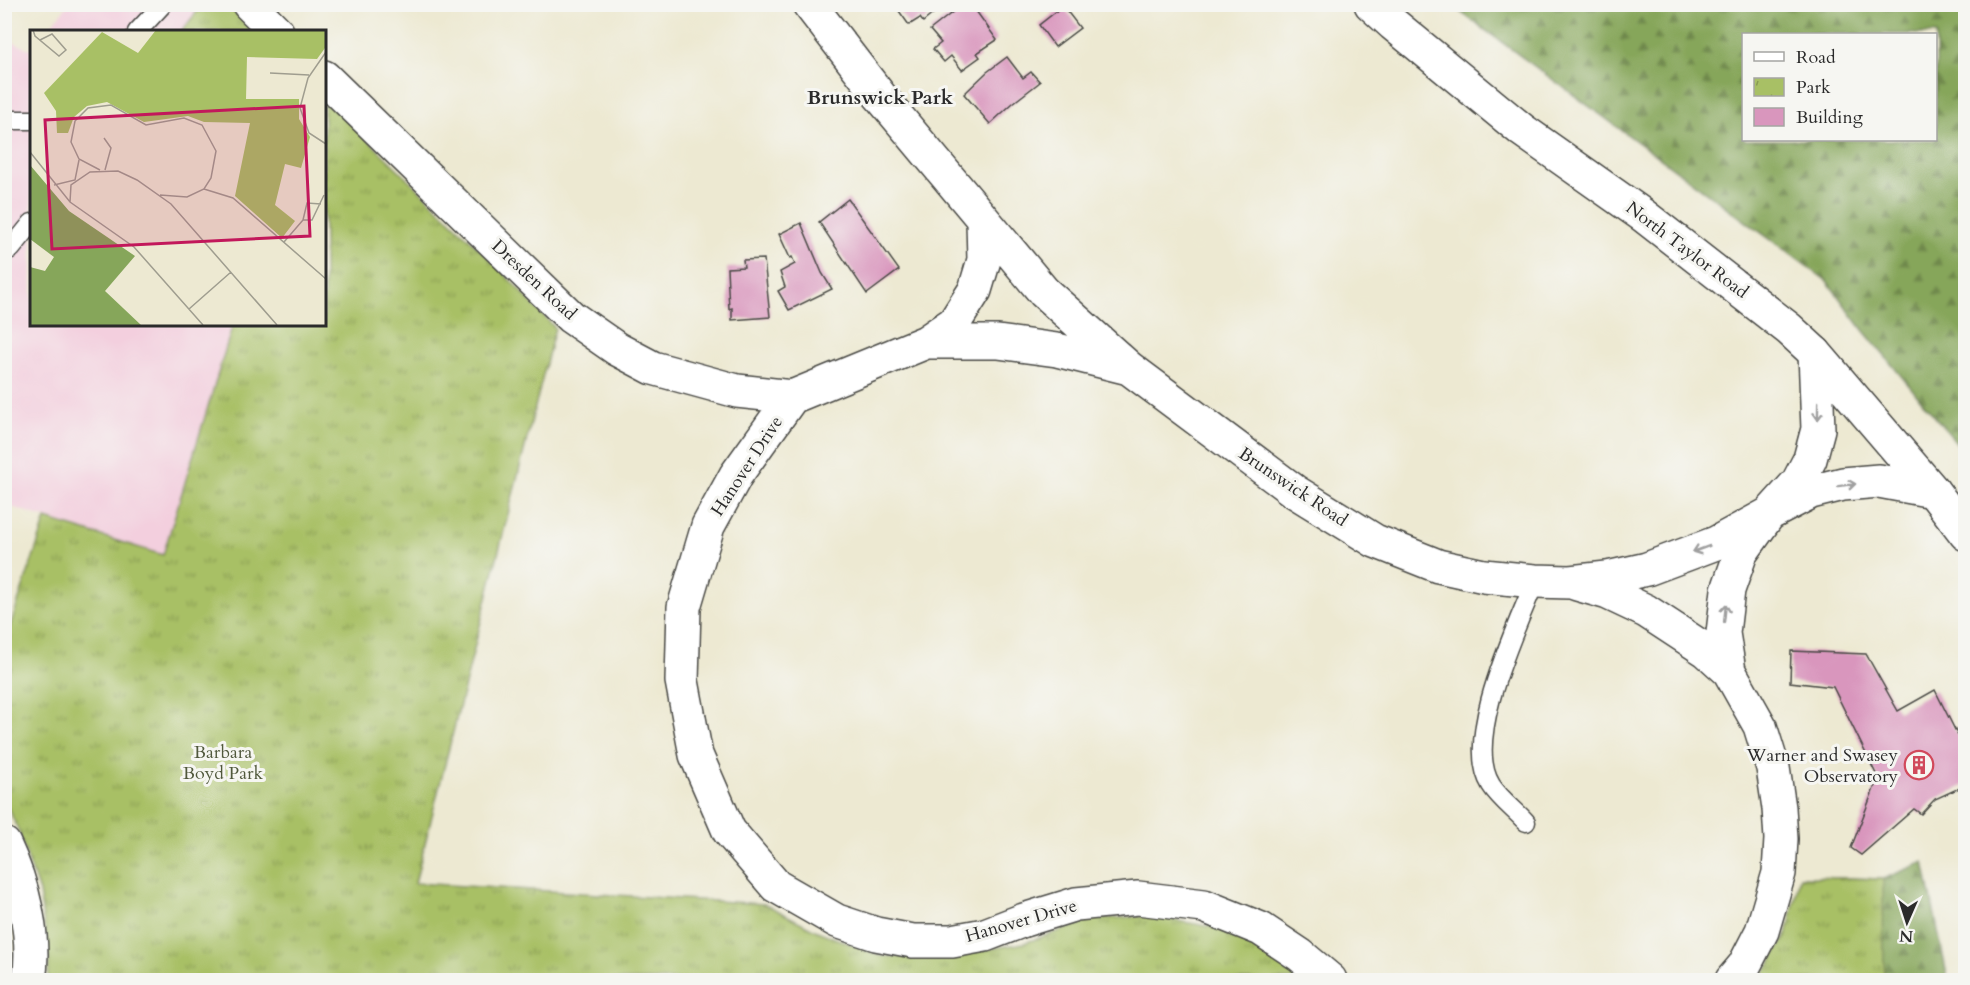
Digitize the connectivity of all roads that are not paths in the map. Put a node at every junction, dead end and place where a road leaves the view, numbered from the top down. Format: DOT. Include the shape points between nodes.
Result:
graph roads {
  1 [pos="163,4"];
  2 [pos="249,4"];
  3 [pos="809,4"];
  4 [pos="1371,4"];
  5 [pos="139,30"];
  6 [pos="275,30"];
  7 [pos="326,79"];
  8 [pos="4,120"];
  9 [pos="30,120"];
  10 [pos="983,222"];
  11 [pos="30,225"];
  12 [pos="4,250"];
  13 [pos="926,342"];
  14 [pos="1815,352"];
  15 [pos="1129,368"];
  16 [pos="792,397"];
  17 [pos="1933,491"];
  18 [pos="1769,514"];
  19 [pos="1965,534"];
  20 [pos="1535,581"];
  21 [pos="1570,582"];
  22 [pos="1729,671"];
  23 [pos="1526,822"];
  24 [pos="4,844"];
  25 [pos="29,981"];
  26 [pos="1330,981"];
  27 [pos="1732,981"];
  1 -- 5 [label="lane"];
  2 -- 6 [label="street"];
  3 -- 10 [label="street, Brunswick Road"];
  4 -- 14 [label="street, North Taylor Road" via="1522,130 1644,216"];
  7 -- 16 [label="street, Dresden Road" via="571,317 617,349 653,368 687,378 737,391"];
  8 -- 9 [label="lane"];
  10 -- 13 [label="street, Hanover Drive" via="984,260 975,290 954,323"];
  10 -- 15 [label="street, Brunswick Road" via="1044,292"];
  11 -- 12 [label="lane" via="11,249"];
  13 -- 15 [label="street, Hanover Drive" via="998,342 1057,350"];
  13 -- 16 [label="street, Hanover Drive"];
  14 -- 17 [label="street, North Taylor Road"];
  14 -- 18 [label="street, Brunswick Road, one-way" via="1818,429 1810,459 1798,482"];
  15 -- 20 [label="street, Brunswick Road" via="1294,491 1375,541 1437,566"];
  16 -- 26 [label="street, Hanover Drive" via="736,475 708,525 684,607 682,681 696,755 729,831 776,885 837,921 913,941 952,941 985,935 1076,904 1138,898 1204,906 1262,929"];
  18 -- 17 [label="street, one-way" via="1811,492 1843,484 1879,481"];
  17 -- 19 [label="street, North Taylor Road"];
  18 -- 21 [label="street, Brunswick Road, one-way" via="1716,543 1647,569"];
  22 -- 18 [label="street, one-way" via="1723,633 1728,590 1741,553"];
  20 -- 21 [label="street, Brunswick Road"];
  20 -- 23 [label="lane" via="1489,701 1483,764 1491,784"];
  21 -- 22 [label="street" via="1608,593 1646,611 1707,651"];
  22 -- 27 [label="street" via="1760,726 1773,768 1781,839 1779,873 1762,931"];
  24 -- 25 [label="street" via="22,891 30,938"];
}
